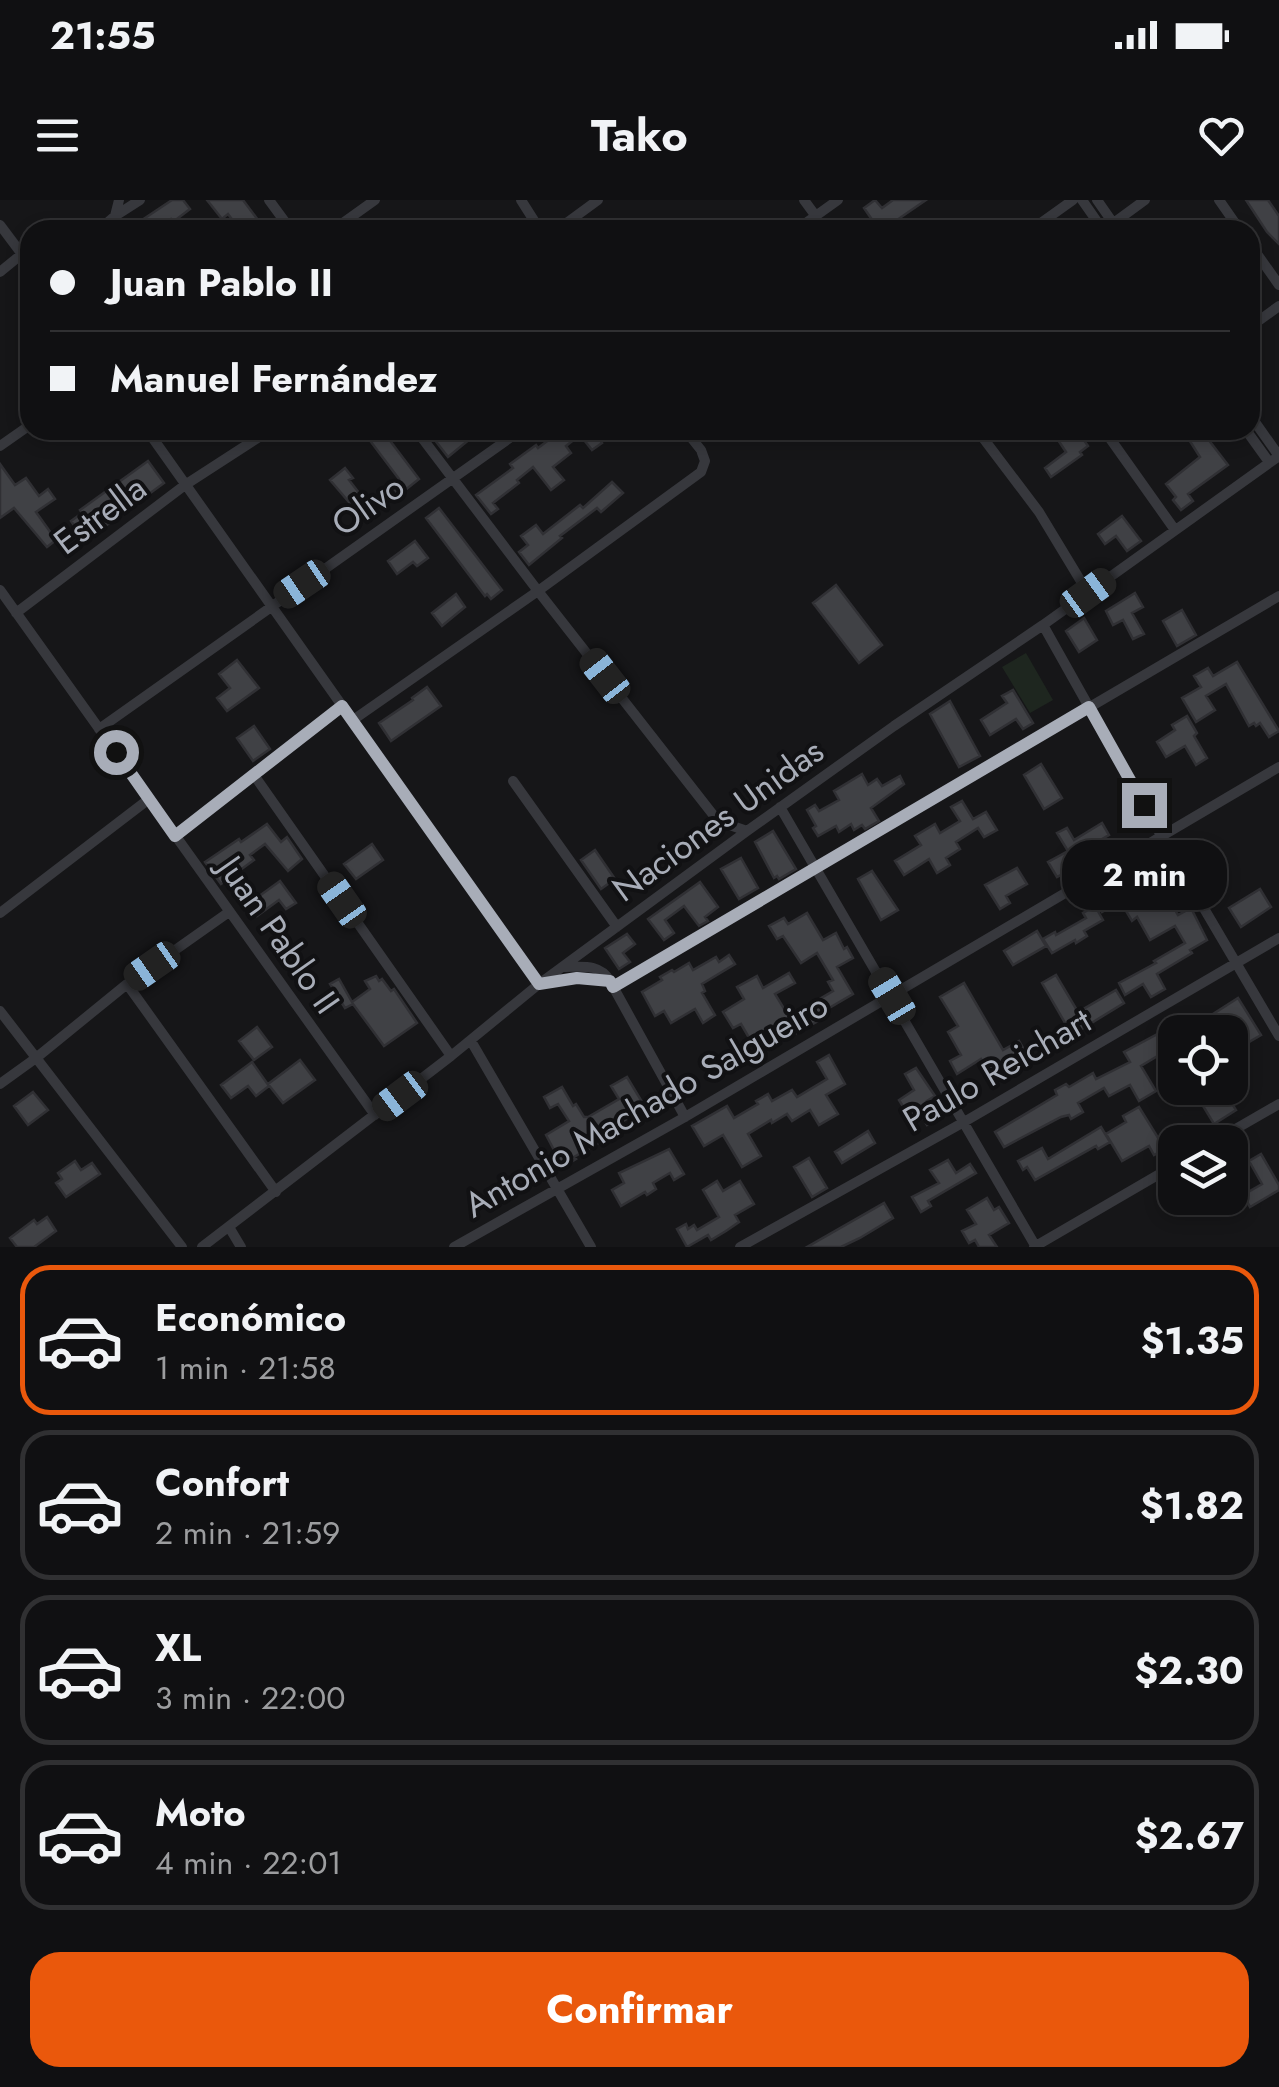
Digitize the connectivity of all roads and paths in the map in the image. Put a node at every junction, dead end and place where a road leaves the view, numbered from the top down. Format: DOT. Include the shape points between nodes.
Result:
graph roads {
  1 [pos="120,200"];
  2 [pos="140,200"];
  3 [pos="268,200"];
  4 [pos="375,200"];
  5 [pos="598,200"];
  6 [pos="804,200"];
  7 [pos="838,200"];
  8 [pos="1074,200"];
  9 [pos="1082,200"];
  10 [pos="1145,200"];
  11 [pos="115,216"];
  12 [pos="816,216"];
  13 [pos="111,220"];
  14 [pos="283,220"];
  15 [pos="347,220"];
  16 [pos="571,220"];
  17 [pos="810,220"];
  18 [pos="819,220"];
  19 [pos="1045,220"];
  20 [pos="1102,220"];
  21 [pos="1120,220"];
  22 [pos="0,225"];
  23 [pos="20,251"];
  24 [pos="20,256"];
  25 [pos="1260,258"];
  26 [pos="0,272"];
  27 [pos="1279,285"];
  28 [pos="1260,433"];
  29 [pos="154,440"];
  30 [pos="254,440"];
  31 [pos="423,440"];
  32 [pos="507,440"];
  33 [pos="692,440"];
  34 [pos="985,440"];
  35 [pos="1111,440"];
  36 [pos="1256,440"];
  37 [pos="1274,459"];
  38 [pos="453,480"];
  39 [pos="184,485"];
  40 [pos="1176,530"];
  41 [pos="0,590"];
  42 [pos="538,591"];
  43 [pos="1088,593"];
  44 [pos="1279,596"];
  45 [pos="272,605"];
  46 [pos="16,613"];
  47 [pos="1043,625"];
  48 [pos="342,706"];
  49 [pos="1089,707"];
  50 [pos="353,720"];
  51 [pos="99,729"];
  52 [pos="1279,767"];
  53 [pos="254,775"];
  54 [pos="513,781"];
  55 [pos="149,799"];
  56 [pos="780,806"];
  57 [pos="747,831"];
  58 [pos="175,836"];
  59 [pos="1162,837"];
  60 [pos="817,869"];
  61 [pos="228,912"];
  62 [pos="0,913"];
  63 [pos="617,927"];
  64 [pos="1279,938"];
  65 [pos="1236,963"];
  66 [pos="562,967"];
  67 [pos="126,984"];
  68 [pos="539,984"];
  69 [pos="611,984"];
  70 [pos="892,996"];
  71 [pos="0,1010"];
  72 [pos="1279,1036"];
  73 [pos="471,1040"];
  74 [pos="451,1056"];
  75 [pos="36,1058"];
  76 [pos="0,1084"];
  77 [pos="1279,1104"];
  78 [pos="374,1115"];
  79 [pos="685,1117"];
  80 [pos="964,1122"];
  81 [pos="1243,1125"];
  82 [pos="1158,1175"];
  83 [pos="557,1188"];
  84 [pos="276,1192"];
  85 [pos="229,1228"];
  86 [pos="182,1247"];
  87 [pos="202,1247"];
  88 [pos="241,1247"];
  89 [pos="454,1247"];
  90 [pos="591,1247"];
  91 [pos="740,1247"];
  92 [pos="1035,1247"];
  1 -- 11 [label="street"];
  2 -- 11 [label="street"];
  3 -- 14 [label="street"];
  4 -- 15 [label="street"];
  5 -- 16 [label="street"];
  6 -- 12 [label="street"];
  7 -- 12 [label="street"];
  8 -- 19 [label="street"];
  9 -- 20 [label="street"];
  10 -- 21 [label="street"];
  11 -- 13 [label="street"];
  12 -- 17 [label="street"];
  12 -- 18 [label="street"];
  22 -- 23 [label="street"];
  24 -- 26 [label="street"];
  25 -- 27 [label="street"];
  28 -- 37 [label="street"];
  29 -- 39 [label="street"];
  30 -- 39 [label="street, Estrella"];
  31 -- 38 [label="street"];
  32 -- 38 [label="street, Olivo"];
  33 -- 42 [label="street" via="705,461 701,472"];
  34 -- 43 [label="street"];
  35 -- 40 [label="street"];
  36 -- 37 [label="street"];
  37 -- 40 [label="street, Naciones Unidas"];
  38 -- 42 [label="street"];
  38 -- 45 [label="street, Olivo"];
  39 -- 45 [label="street"];
  39 -- 46 [label="street, Estrella"];
  40 -- 43 [label="street, Naciones Unidas"];
  41 -- 46 [label="street, Juan Pablo II"];
  42 -- 50 [label="street"];
  42 -- 57 [label="street" via="718,821"];
  43 -- 47 [label="street, Naciones Unidas"];
  44 -- 49 [label="street"];
  45 -- 48 [label="street"];
  45 -- 51 [label="street, Olivo"];
  46 -- 51 [label="street, Juan Pablo II"];
  47 -- 49 [label="street"];
  47 -- 56 [label="street, Naciones Unidas"];
  48 -- 50 [label="street"];
  48 -- 53 [label="street"];
  49 -- 59 [label="street"];
  49 -- 60 [label="street"];
  50 -- 68 [label="street"];
  51 -- 55 [label="street, Juan Pablo II"];
  52 -- 59 [label="street, Antonio Machado Salgueiro"];
  53 -- 58 [label="street"];
  53 -- 74 [label="street"];
  54 -- 63 [label="street"];
  55 -- 58 [label="street, Juan Pablo II"];
  55 -- 62 [label="street"];
  56 -- 57 [label="street, Naciones Unidas"];
  56 -- 60 [label="street"];
  57 -- 63 [label="street, Naciones Unidas"];
  58 -- 61 [label="street, Juan Pablo II"];
  59 -- 65 [label="street"];
  59 -- 70 [label="street, Antonio Machado Salgueiro"];
  60 -- 69 [label="street"];
  60 -- 70 [label="street"];
  61 -- 67 [label="street"];
  61 -- 78 [label="street, Juan Pablo II"];
  63 -- 66 [label="street, Naciones Unidas"];
  64 -- 65 [label="street, Paulo Reichart"];
  65 -- 72 [label="street"];
  65 -- 80 [label="street, Paulo Reichart"];
  66 -- 68 [label="street, Naciones Unidas"];
  66 -- 69 [label="street" via="598,969"];
  67 -- 75 [label="street"];
  67 -- 84 [label="street"];
  68 -- 69 [label="street" via="577,978"];
  68 -- 73 [label="street, Naciones Unidas"];
  69 -- 79 [label="street"];
  70 -- 79 [label="street, Antonio Machado Salgueiro"];
  70 -- 80 [label="street"];
  71 -- 75 [label="street"];
  73 -- 74 [label="street, Naciones Unidas"];
  73 -- 83 [label="street"];
  74 -- 78 [label="street, Naciones Unidas"];
  75 -- 76 [label="street"];
  75 -- 86 [label="street"];
  77 -- 81 [label="street"];
  78 -- 84 [label="street, Naciones Unidas"];
  79 -- 83 [label="street, Antonio Machado Salgueiro"];
  80 -- 91 [label="street, Paulo Reichart"];
  80 -- 92 [label="street"];
  82 -- 92 [label="street"];
  83 -- 89 [label="street, Antonio Machado Salgueiro"];
  83 -- 90 [label="street"];
  84 -- 85 [label="street, Naciones Unidas"];
  85 -- 87 [label="street, Naciones Unidas"];
  85 -- 88 [label="street"];
}
